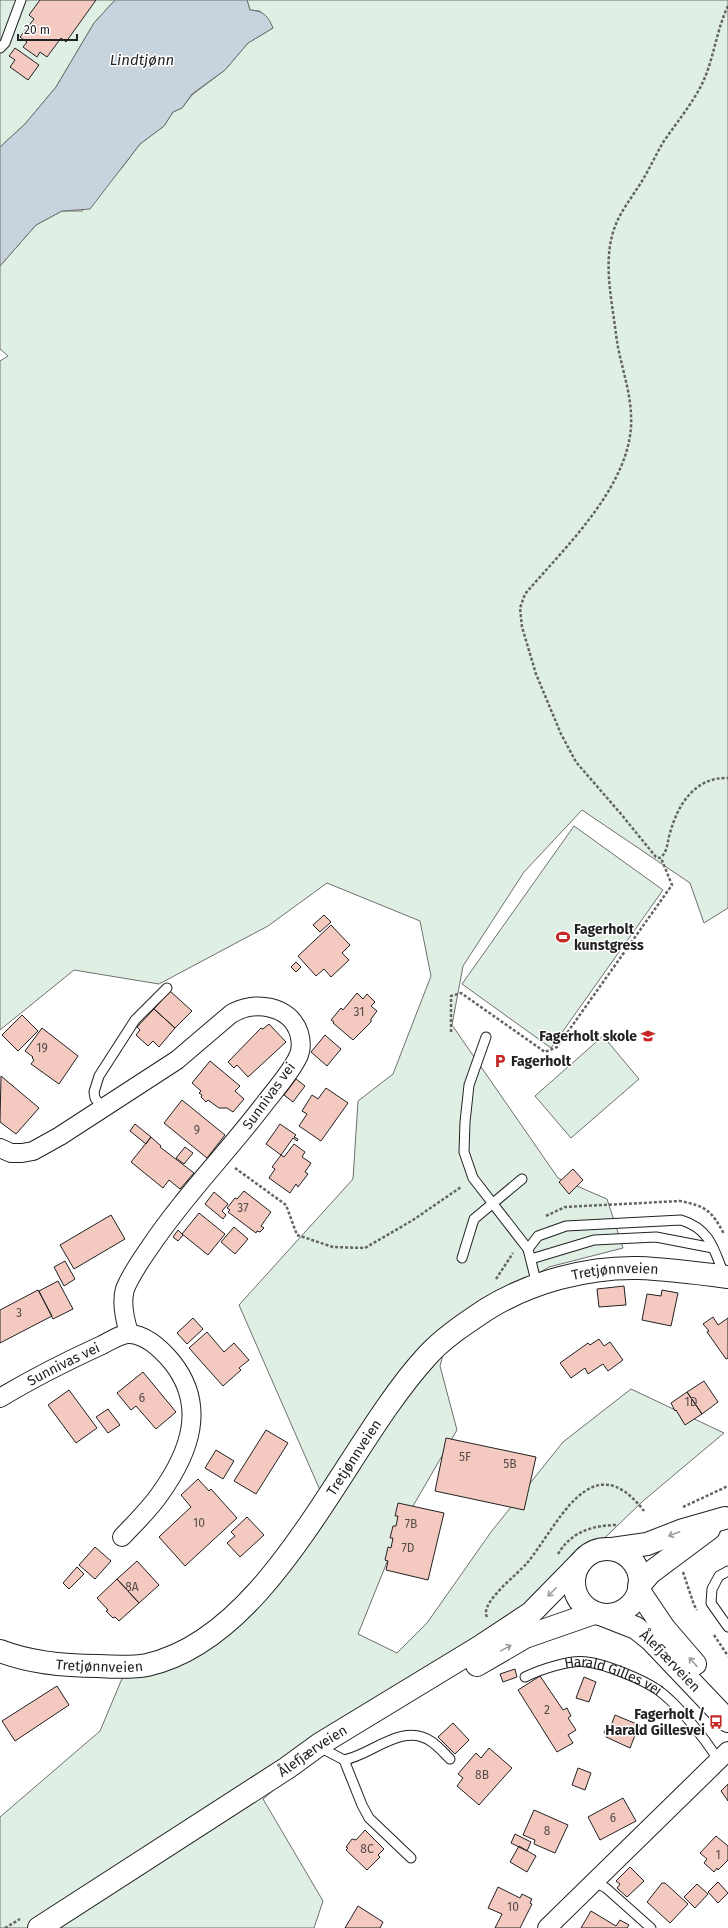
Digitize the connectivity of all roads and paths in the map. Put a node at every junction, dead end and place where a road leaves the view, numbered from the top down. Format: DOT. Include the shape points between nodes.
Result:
graph roads {
  1 [pos="21,0"];
  2 [pos="728,6"];
  3 [pos="0,48"];
  4 [pos="728,778"];
  5 [pos="660,858"];
  6 [pos="167,988"];
  7 [pos="451,1032"];
  8 [pos="486,1037"];
  9 [pos="103,1109"];
  10 [pos="0,1148"];
  11 [pos="221,1158"];
  12 [pos="473,1178"];
  13 [pos="522,1179"];
  14 [pos="492,1205"];
  15 [pos="713,1248"];
  16 [pos="528,1249"];
  17 [pos="462,1258"];
  18 [pos="531,1259"];
  19 [pos="726,1276"];
  20 [pos="537,1286"];
  21 [pos="129,1333"];
  22 [pos="0,1398"];
  23 [pos="644,1511"];
  24 [pos="726,1517"];
  25 [pos="122,1537"];
  26 [pos="612,1549"];
  27 [pos="579,1564"];
  28 [pos="728,1571"];
  29 [pos="639,1589"];
  30 [pos="599,1614"];
  31 [pos="489,1621"];
  32 [pos="728,1627"];
  33 [pos="1,1653"];
  34 [pos="525,1677"];
  35 [pos="728,1701"];
  36 [pos="728,1721"];
  37 [pos="330,1752"];
  38 [pos="723,1755"];
  39 [pos="450,1759"];
  40 [pos="411,1858"];
  41 [pos="593,1881"];
  42 [pos="39,1928"];
  43 [pos="58,1928"];
  44 [pos="547,1928"];
  45 [pos="651,1928"];
  1 -- 3 [label="lane" via="5,43"];
  2 -- 5 [label="path" via="702,84 623,208 612,235 609,276 617,344 631,414 629,439 617,476 602,502 582,528 525,594 520,608 522,628 536,674 561,734 576,762 650,852"];
  4 -- 5 [label="path" via="720,778 696,787 680,806 665,855"];
  5 -- 7 [label="path" via="672,885 557,1047 545,1052 461,993 451,996"];
  6 -- 9 [label="lane" via="135,1020 99,1076 94,1092"];
  8 -- 12 [label="lane" via="469,1085 465,1122 464,1152"];
  9 -- 10 [label="street, Sunnivas vei" via="33,1151 10,1153"];
  9 -- 11 [label="street, Sunnivas vei" via="177,1060 240,1008 258,1006 283,1012 296,1026 300,1035 298,1057 248,1126"];
  11 -- 12 [label="path" via="286,1205 297,1235 333,1247 365,1248 413,1220"];
  11 -- 21 [label="street, Sunnivas vei" via="170,1217 125,1289 123,1301"];
  12 -- 14 [label="lane"];
  13 -- 14 [label="lane"];
  14 -- 16 [label="lane"];
  14 -- 17 [label="lane" via="474,1220"];
  15 -- 16 [label="lane" via="709,1238 694,1224 681,1220 566,1226 538,1236"];
  15 -- 18 [label="lane" via="656,1237 594,1240"];
  15 -- 19 [label="lane"];
  16 -- 18 [label="lane"];
  18 -- 20 [label="lane"];
  19 -- 20 [label="main road, Tretjønnveien" via="636,1268 580,1274"];
  20 -- 33 [label="main road, Tretjønnveien" via="488,1309 454,1332 427,1356 363,1440 311,1523 283,1561 238,1612 201,1642 156,1662 132,1667 57,1664"];
  21 -- 22 [label="street, Sunnivas vei" via="77,1356"];
  21 -- 25 [label="street" via="155,1344 179,1371 191,1400 192,1431 180,1461 160,1495"];
  23 -- 31 [label="path" via="630,1496 610,1485 596,1485 586,1489 564,1512 526,1564 492,1598 485,1613"];
  24 -- 26 [label="main road, one-way" via="647,1544"];
  24 -- 29 [label="main road" via="656,1568"];
  26 -- 27 [label="main road" via="594,1552"];
  26 -- 29 [label="main road" via="621,1552 634,1564 638,1573"];
  27 -- 30 [label="main road" via="575,1573 575,1592 586,1608"];
  27 -- 37 [label="main road, Ålefjærveien, one-way" via="531,1613"];
  28 -- 32 [label="lane" via="719,1576 712,1589 711,1602"];
  29 -- 30 [label="main road" via="629,1607 617,1613"];
  35 -- 29 [label="main road, Ålefjærveien, one-way" via="664,1628"];
  30 -- 36 [label="main road, Ålefjærveien" via="636,1628 651,1640"];
  37 -- 30 [label="main road, Ålefjærveien, one-way" via="525,1637"];
  34 -- 38 [label="lane, Harald Gilles vei" via="539,1670 572,1662 587,1662 629,1676 658,1690"];
  37 -- 39 [label="lane" via="413,1735 432,1742"];
  37 -- 40 [label="lane" via="369,1818"];
  37 -- 42 [label="main road, Ålefjærveien" via="287,1768"];
  37 -- 43 [label="main road, Ålefjærveien"];
  38 -- 41 [label="street, Harald Gilles vei"];
  41 -- 44 [label="street, Harald Gilles vei"];
  41 -- 45 [label="lane" via="606,1888"];
}
